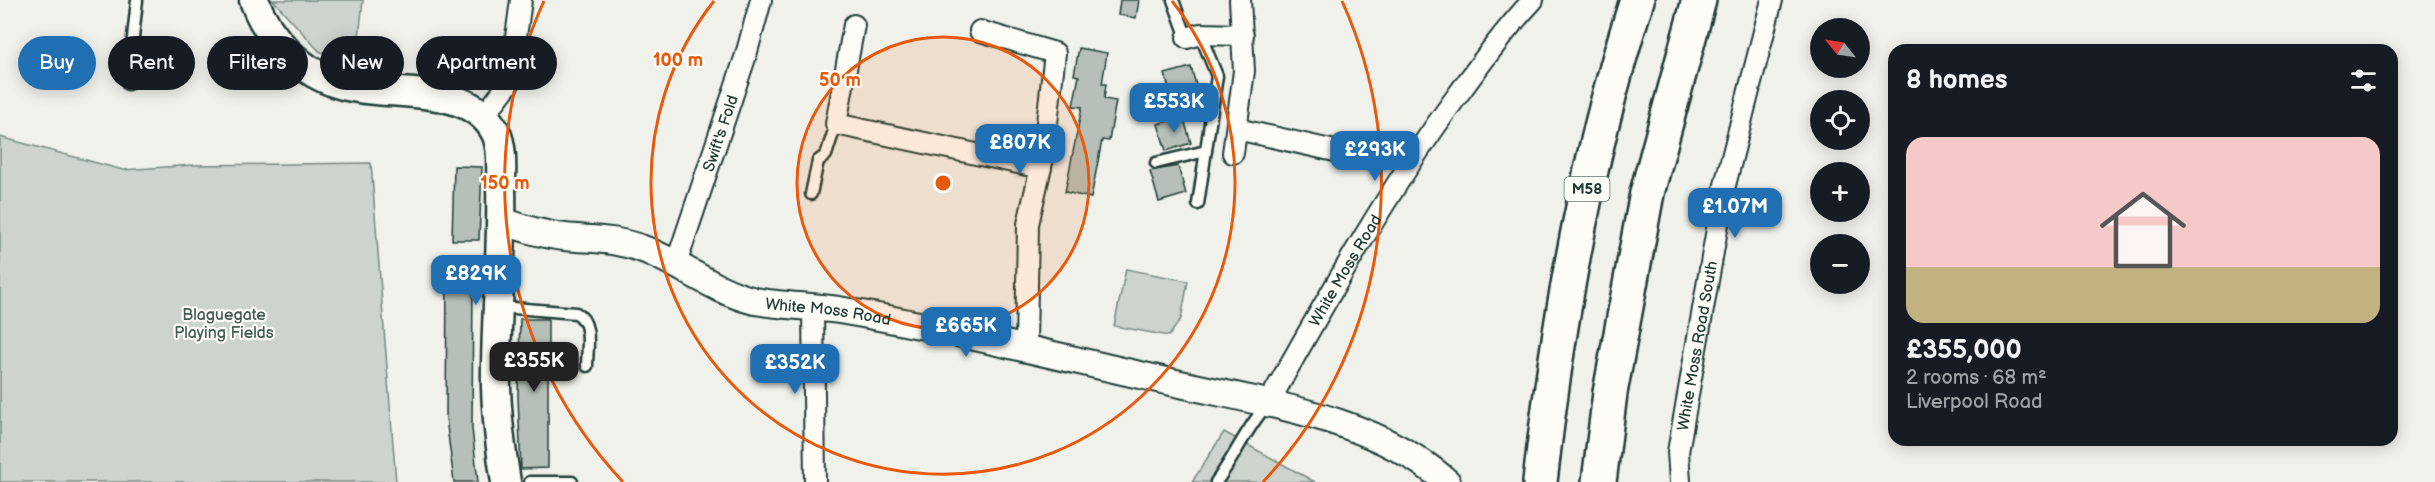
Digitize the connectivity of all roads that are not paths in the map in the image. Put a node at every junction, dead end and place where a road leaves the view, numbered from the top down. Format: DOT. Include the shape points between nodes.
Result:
graph roads {
  1 [pos="137,0"];
  2 [pos="254,0"];
  3 [pos="521,0"];
  4 [pos="761,0"];
  5 [pos="1173,0"];
  6 [pos="1240,0"];
  7 [pos="1533,0"];
  8 [pos="1637,0"];
  9 [pos="1699,0"];
  10 [pos="1772,0"];
  11 [pos="854,25"];
  12 [pos="980,31"];
  13 [pos="1243,35"];
  14 [pos="133,36"];
  15 [pos="1194,36"];
  16 [pos="1213,101"];
  17 [pos="1166,113"];
  18 [pos="484,116"];
  19 [pos="836,124"];
  20 [pos="1237,129"];
  21 [pos="1206,151"];
  22 [pos="1233,153"];
  23 [pos="1366,158"];
  24 [pos="1156,163"];
  25 [pos="1041,168"];
  26 [pos="811,194"];
  27 [pos="1198,204"];
  28 [pos="502,221"];
  29 [pos="676,264"];
  30 [pos="499,307"];
  31 [pos="813,308"];
  32 [pos="1026,347"];
  33 [pos="587,366"];
  34 [pos="1269,402"];
  35 [pos="506,482"];
  36 [pos="530,482"];
  37 [pos="572,482"];
  38 [pos="815,482"];
  39 [pos="1216,482"];
  40 [pos="1448,482"];
  41 [pos="1540,482"];
  42 [pos="1599,482"];
  43 [pos="1680,482"];
  1 -- 14 [label="lane"];
  2 -- 18 [label="main road" via="268,29 284,48 326,78 358,89 457,100"];
  3 -- 18 [label="street" via="510,82"];
  4 -- 29 [label="street, Swift's Fold"];
  5 -- 15 [label="lane"];
  6 -- 13 [label="street"];
  7 -- 34 [label="street, White Moss Road" via="1511,23 1407,166"];
  8 -- 41 [label="highway, M58" via="1588,186 1551,381"];
  9 -- 42 [label="highway" via="1647,193 1610,393"];
  10 -- 43 [label="street, White Moss Road South" via="1725,189 1678,452"];
  11 -- 19 [label="street"];
  12 -- 25 [label="street" via="1055,53"];
  13 -- 15 [label="street"];
  13 -- 20 [label="street" via="1244,71"];
  15 -- 16 [label="lane" via="1216,76"];
  16 -- 17 [label="lane"];
  16 -- 21 [label="lane"];
  18 -- 28 [label="main road" via="500,148"];
  19 -- 25 [label="street"];
  19 -- 26 [label="lane" via="826,155 818,161"];
  20 -- 22 [label="street"];
  20 -- 23 [label="street"];
  21 -- 24 [label="lane"];
  21 -- 27 [label="lane"];
  25 -- 32 [label="street" via="1028,224"];
  28 -- 29 [label="street, White Moss Road" via="534,232 600,237"];
  28 -- 30 [label="main road"];
  29 -- 31 [label="street, White Moss Road" via="743,297"];
  30 -- 33 [label="lane" via="583,317 587,324"];
  30 -- 35 [label="main road" via="496,387"];
  31 -- 32 [label="street, White Moss Road"];
  31 -- 38 [label="street"];
  32 -- 34 [label="street, White Moss Road"];
  34 -- 39 [label="lane" via="1252,422"];
  34 -- 40 [label="street, White Moss Road" via="1358,430 1412,455"];
  36 -- 37 [label="lane"];
}
